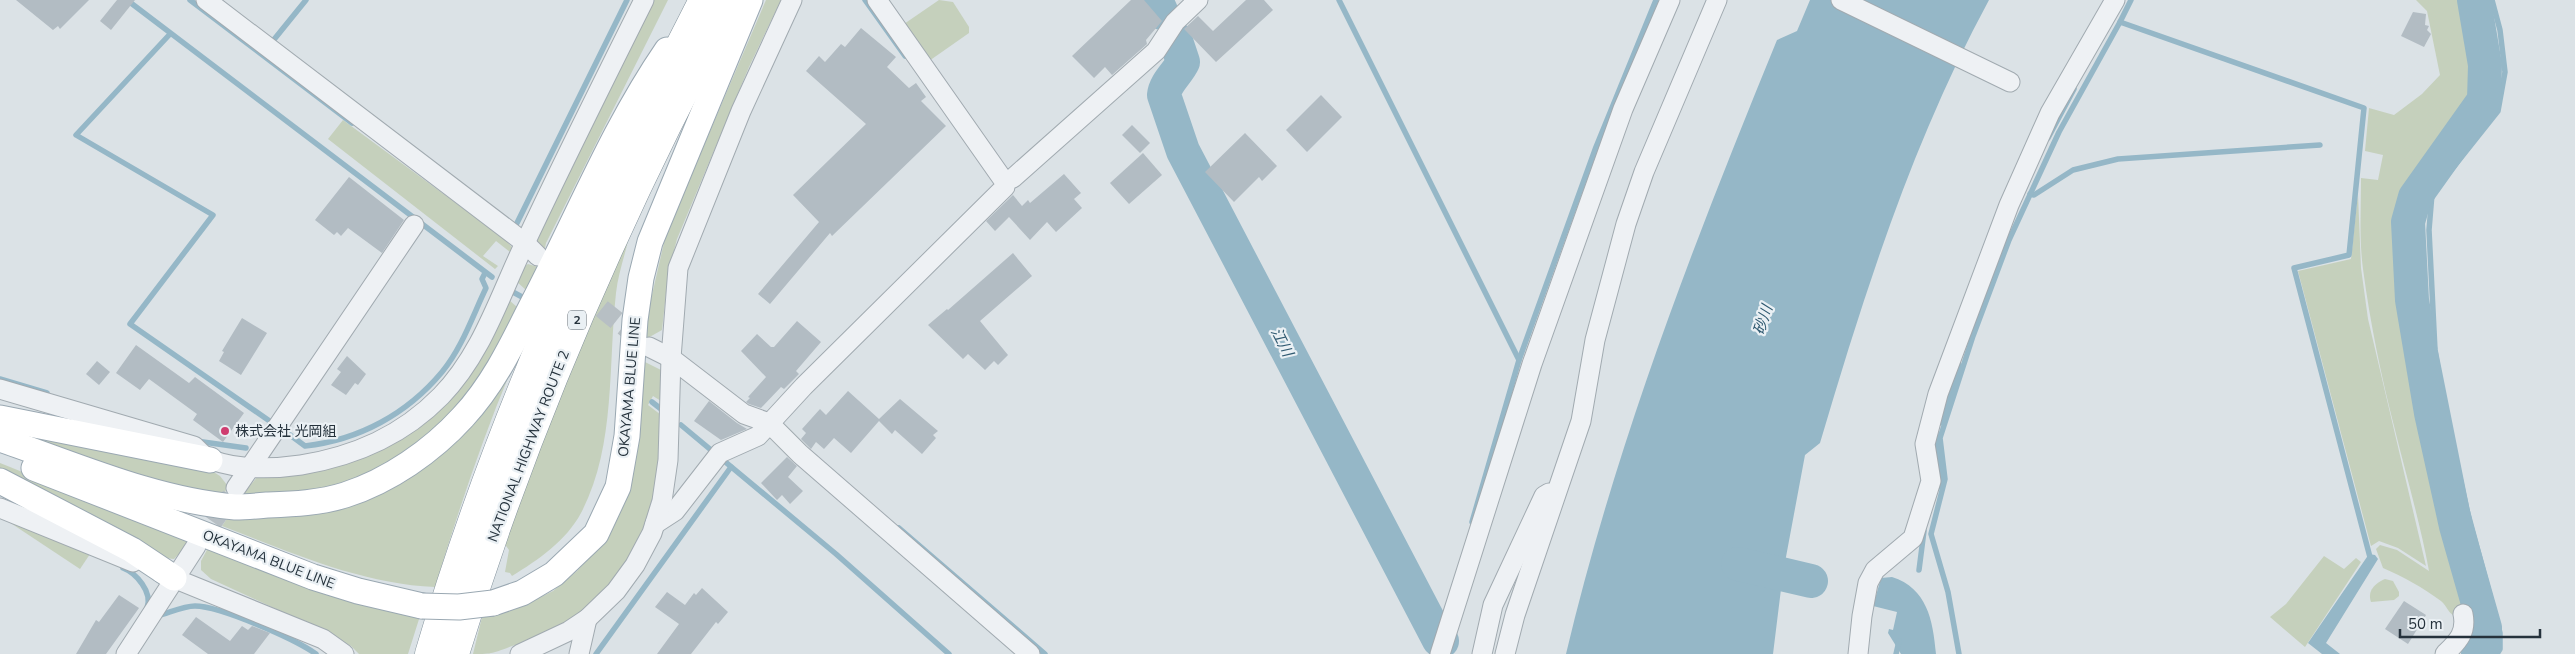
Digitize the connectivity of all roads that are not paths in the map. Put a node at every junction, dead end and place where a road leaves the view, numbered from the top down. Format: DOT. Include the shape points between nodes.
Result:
graph roads {
  1 [pos="206,0"];
  2 [pos="644,0"];
  3 [pos="702,0"];
  4 [pos="732,0"];
  5 [pos="750,0"];
  6 [pos="792,0"];
  7 [pos="877,0"];
  8 [pos="1198,0"];
  9 [pos="1670,0"];
  10 [pos="1717,0"];
  11 [pos="1841,0"];
  12 [pos="2115,0"];
  13 [pos="2004,80"];
  14 [pos="1004,181"];
  15 [pos="414,225"];
  16 [pos="531,249"];
  17 [pos="649,347"];
  18 [pos="671,358"];
  19 [pos="0,389"];
  20 [pos="0,418"];
  21 [pos="768,423"];
  22 [pos="0,439"];
  23 [pos="0,456"];
  24 [pos="210,460"];
  25 [pos="250,467"];
  26 [pos="0,480"];
  27 [pos="236,488"];
  28 [pos="1559,488"];
  29 [pos="0,508"];
  30 [pos="655,524"];
  31 [pos="196,546"];
  32 [pos="174,578"];
  33 [pos="2463,614"];
  34 [pos="587,619"];
  35 [pos="126,654"];
  36 [pos="344,654"];
  37 [pos="429,654"];
  38 [pos="455,654"];
  39 [pos="520,654"];
  40 [pos="579,654"];
  41 [pos="1030,654"];
  42 [pos="1440,654"];
  43 [pos="1482,654"];
  44 [pos="1505,654"];
  45 [pos="1858,654"];
  46 [pos="2445,654"];
  1 -- 16 [label="street"];
  2 -- 16 [label="street"];
  3 -- 22 [label="main road" via="639,91 496,375 464,417 426,451 390,475 344,495 294,504 236,507 185,499 127,483"];
  3 -- 37 [label="highway, NATIONAL HIGHWAY ROUTE 2 / 2" via="583,243 529,371 486,484"];
  4 -- 38 [label="highway, NATIONAL HIGHWAY ROUTE 2 / 2" via="665,128 552,378 510,487"];
  5 -- 23 [label="main road, OKAYAMA BLUE LINE, bridge" via="650,242 635,320 627,436 618,487 596,534 554,574 522,593 493,603 459,607 422,606 313,577"];
  6 -- 18 [label="street" via="741,111 678,268"];
  7 -- 14 [label="street"];
  8 -- 14 [label="street" via="1131,75 1013,178"];
  9 -- 42 [label="street" via="1623,109 1532,364"];
  10 -- 28 [label="street" via="1644,172 1626,224 1595,340 1581,421"];
  11 -- 13 [label="street"];
  12 -- 45 [label="street" via="2050,113 2009,204 1938,394 1925,444 1931,480 1913,538 1875,570 1868,583"];
  14 -- 21 [label="street" via="1001,194"];
  15 -- 25 [label="street"];
  16 -- 25 [label="street" via="473,355 441,395 406,427 371,446 332,460 287,467"];
  17 -- 18 [label="street"];
  18 -- 21 [label="street" via="744,414"];
  18 -- 30 [label="street" via="668,460"];
  19 -- 24 [label="street" via="194,446"];
  20 -- 24 [label="main road"];
  21 -- 30 [label="street" via="754,440 717,456 675,511"];
  21 -- 41 [label="street"];
  24 -- 25 [label="street"];
  25 -- 27 [label="street"];
  26 -- 32 [label="main road" via="132,550"];
  28 -- 43 [label="street" via="1544,496 1493,605"];
  28 -- 44 [label="street" via="1515,615"];
  29 -- 32 [label="street"];
  30 -- 34 [label="street" via="630,571"];
  31 -- 32 [label="street"];
  32 -- 35 [label="street"];
  32 -- 36 [label="street" via="323,639"];
  33 -- 46 [label="street" via="2464,630"];
  34 -- 39 [label="street"];
  34 -- 40 [label="street"];
}
